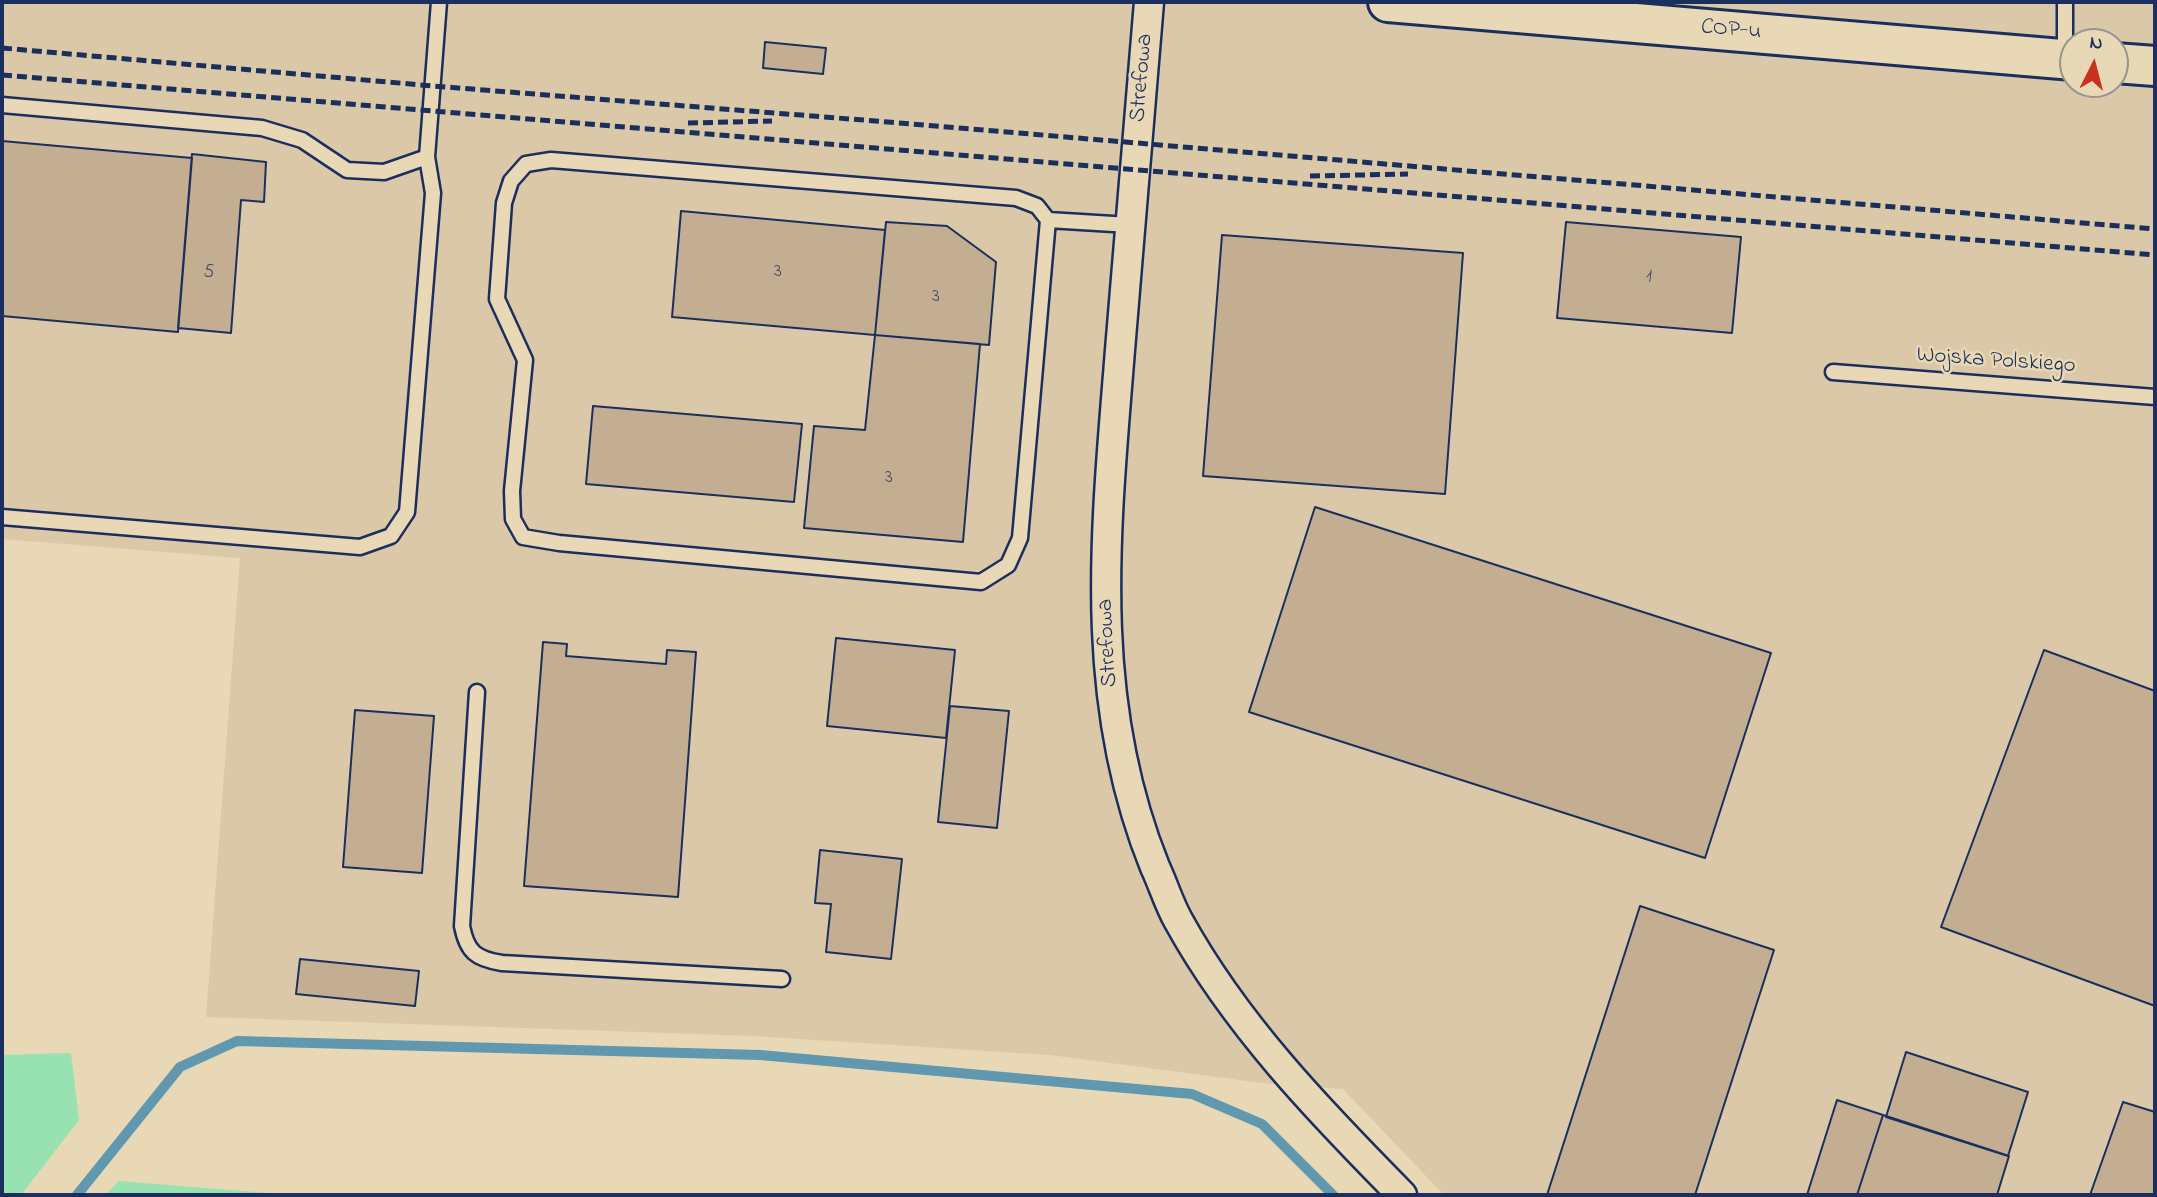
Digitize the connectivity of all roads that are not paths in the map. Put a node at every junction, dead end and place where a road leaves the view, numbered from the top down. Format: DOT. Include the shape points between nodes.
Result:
graph roads {
  1 [pos="439,2"];
  2 [pos="1149,2"];
  3 [pos="1388,2"];
  4 [pos="2065,2"];
  5 [pos="2067,28"];
  6 [pos="2059,58"];
  7 [pos="2129,64"];
  8 [pos="2155,66"];
  9 [pos="2,105"];
  10 [pos="427,157"];
  11 [pos="1048,220"];
  12 [pos="1130,225"];
  13 [pos="1833,372"];
  14 [pos="2155,397"];
  15 [pos="2,517"];
  16 [pos="477,692"];
  17 [pos="782,979"];
  18 [pos="1402,1195"];
  1 -- 10 [label="lane"];
  2 -- 12 [label="street, Strefowa"];
  3 -- 6 [label="main road, COP-u"];
  4 -- 5 [label="lane"];
  7 -- 8 [label="main road"];
  9 -- 10 [label="lane" via="262,128 302,140 347,170 384,172"];
  10 -- 15 [label="lane" via="433,193 407,512 391,536 360,547"];
  11 -- 11 [label="lane" via="1037,206 1016,198 551,160 526,164 511,181 504,203 497,299 525,360 512,491 513,519 523,537 981,582 1008,565 1020,538"];
  11 -- 12 [label="lane"];
  12 -- 18 [label="street, Strefowa" via="1105,564 1109,681 1122,765 1142,835 1176,918 1220,989 1307,1096"];
  13 -- 14 [label="lane, Wojska Polskiego"];
  16 -- 17 [label="lane" via="461,926 474,953 502,963"];
}
